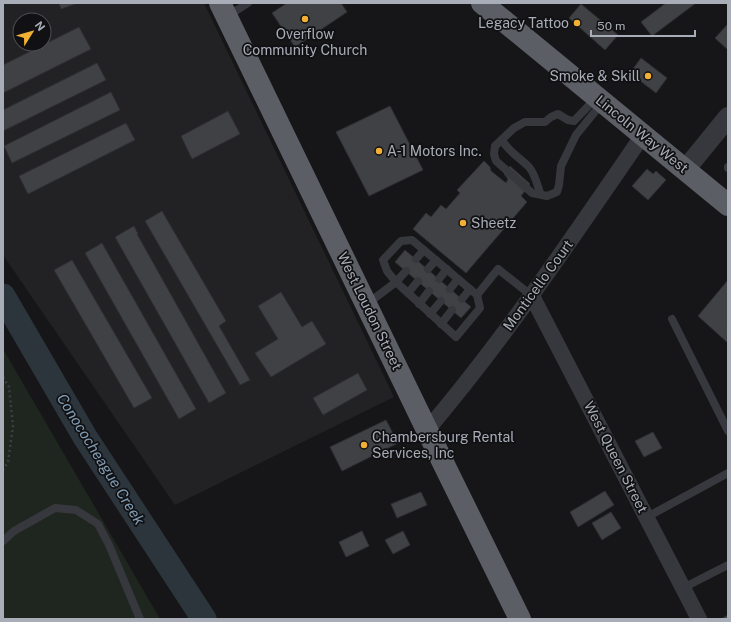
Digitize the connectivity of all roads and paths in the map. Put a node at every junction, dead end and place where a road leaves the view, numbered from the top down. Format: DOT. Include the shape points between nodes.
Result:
graph roads {
  1 [pos="248,3"];
  2 [pos="482,3"];
  3 [pos="223,10"];
  4 [pos="600,100"];
  5 [pos="728,117"];
  6 [pos="643,135"];
  7 [pos="502,140"];
  8 [pos="685,170"];
  9 [pos="540,193"];
  10 [pos="728,205"];
  11 [pos="424,250"];
  12 [pos="416,259"];
  13 [pos="436,260"];
  14 [pos="428,269"];
  15 [pos="447,269"];
  16 [pos="406,271"];
  17 [pos="439,279"];
  18 [pos="458,279"];
  19 [pos="418,281"];
  20 [pos="396,282"];
  21 [pos="450,289"];
  22 [pos="470,289"];
  23 [pos="429,291"];
  24 [pos="408,293"];
  25 [pos="477,295"];
  26 [pos="532,296"];
  27 [pos="462,299"];
  28 [pos="441,301"];
  29 [pos="367,304"];
  30 [pos="419,304"];
  31 [pos="452,310"];
  32 [pos="430,314"];
  33 [pos="672,319"];
  34 [pos="441,324"];
  35 [pos="3,377"];
  36 [pos="427,430"];
  37 [pos="728,431"];
  38 [pos="3,470"];
  39 [pos="728,473"];
  40 [pos="647,517"];
  41 [pos="3,541"];
  42 [pos="728,565"];
  43 [pos="683,588"];
  44 [pos="140,619"];
  45 [pos="520,619"];
  46 [pos="699,619"];
  1 -- 3 [label="lane"];
  2 -- 4 [label="highway, Lincoln Way West"];
  3 -- 29 [label="highway, West Loudon Street"];
  4 -- 6 [label="highway, Lincoln Way West"];
  4 -- 7 [label="lane" via="574,121 558,114 545,122 525,122 514,128"];
  4 -- 9 [label="lane" via="576,135 561,166 557,192 547,196"];
  5 -- 8 [label="street"];
  6 -- 8 [label="highway, Lincoln Way West"];
  6 -- 26 [label="street, Monticello Court"];
  7 -- 9 [label="lane" via="505,146 529,167"];
  7 -- 9 [label="lane" via="495,146 496,161 532,192"];
  8 -- 10 [label="highway, Lincoln Way West"];
  11 -- 12 [label="lane"];
  11 -- 13 [label="lane"];
  11 -- 20 [label="lane" via="412,240 401,241 383,260 387,271"];
  13 -- 14 [label="lane"];
  13 -- 15 [label="lane"];
  15 -- 17 [label="lane"];
  15 -- 18 [label="lane"];
  16 -- 20 [label="lane"];
  18 -- 21 [label="lane"];
  18 -- 22 [label="lane"];
  19 -- 24 [label="lane"];
  20 -- 24 [label="lane"];
  20 -- 29 [label="lane"];
  22 -- 25 [label="lane"];
  22 -- 27 [label="lane"];
  23 -- 30 [label="lane"];
  24 -- 30 [label="lane"];
  25 -- 26 [label="lane" via="498,269"];
  25 -- 34 [label="lane" via="480,308 456,337"];
  26 -- 36 [label="street, Monticello Court"];
  26 -- 40 [label="street, West Queen Street"];
  28 -- 32 [label="lane"];
  29 -- 36 [label="highway, West Loudon Street"];
  30 -- 32 [label="lane"];
  31 -- 34 [label="lane"];
  32 -- 34 [label="lane"];
  33 -- 37 [label="lane"];
  35 -- 38 [label="path" via="9,387 13,426 8,462"];
  36 -- 45 [label="highway, West Loudon Street"];
  39 -- 40 [label="lane"];
  40 -- 43 [label="street, West Queen Street"];
  41 -- 44 [label="lane" via="14,531 55,508 76,510 98,524"];
  42 -- 43 [label="lane"];
  43 -- 46 [label="street, West Queen Street"];
}
